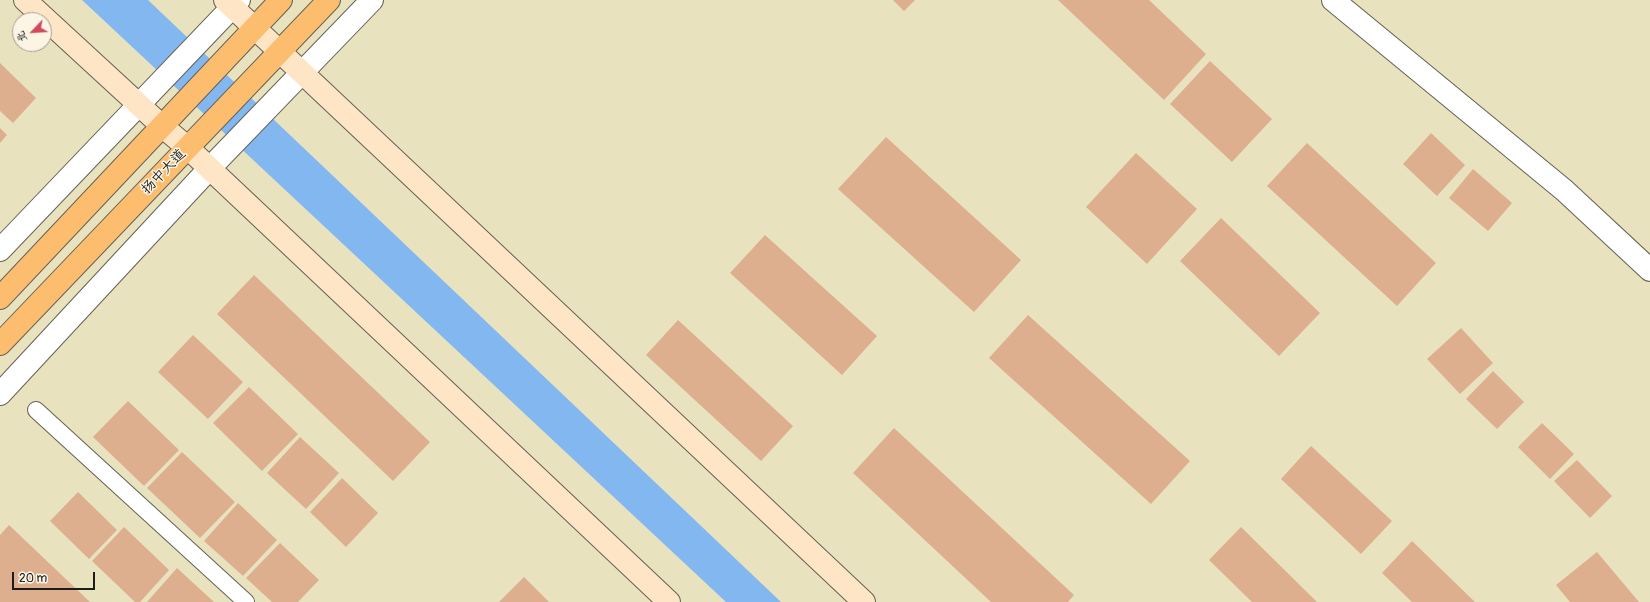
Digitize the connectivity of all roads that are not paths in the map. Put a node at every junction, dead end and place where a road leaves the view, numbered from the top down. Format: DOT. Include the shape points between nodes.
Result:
graph roads {
  1 [pos="25,0"];
  2 [pos="281,0"];
  3 [pos="329,0"];
  4 [pos="372,0"];
  5 [pos="1333,0"];
  6 [pos="232,2"];
  7 [pos="254,28"];
  8 [pos="279,52"];
  9 [pos="302,73"];
  10 [pos="139,105"];
  11 [pos="162,126"];
  12 [pos="188,148"];
  13 [pos="210,169"];
  14 [pos="0,250"];
  15 [pos="1650,270"];
  16 [pos="0,298"];
  17 [pos="0,344"];
  18 [pos="0,394"];
  19 [pos="36,410"];
  20 [pos="661,600"];
  21 [pos="246,602"];
  22 [pos="864,602"];
  1 -- 10 [label="street"];
  2 -- 7 [label="main road"];
  3 -- 8 [label="main road, 扬中大道"];
  4 -- 9 [label="street"];
  5 -- 15 [label="street" via="1564,190"];
  6 -- 7 [label="street"];
  6 -- 10 [label="street"];
  7 -- 8 [label="street"];
  7 -- 11 [label="main road"];
  8 -- 9 [label="street"];
  8 -- 12 [label="main road, 扬中大道"];
  9 -- 13 [label="street"];
  9 -- 22 [label="street"];
  10 -- 11 [label="street"];
  10 -- 14 [label="street"];
  11 -- 12 [label="street"];
  11 -- 16 [label="main road"];
  12 -- 13 [label="street"];
  12 -- 17 [label="main road, 扬中大道"];
  13 -- 18 [label="street"];
  13 -- 20 [label="street"];
  19 -- 21 [label="lane"];
}
